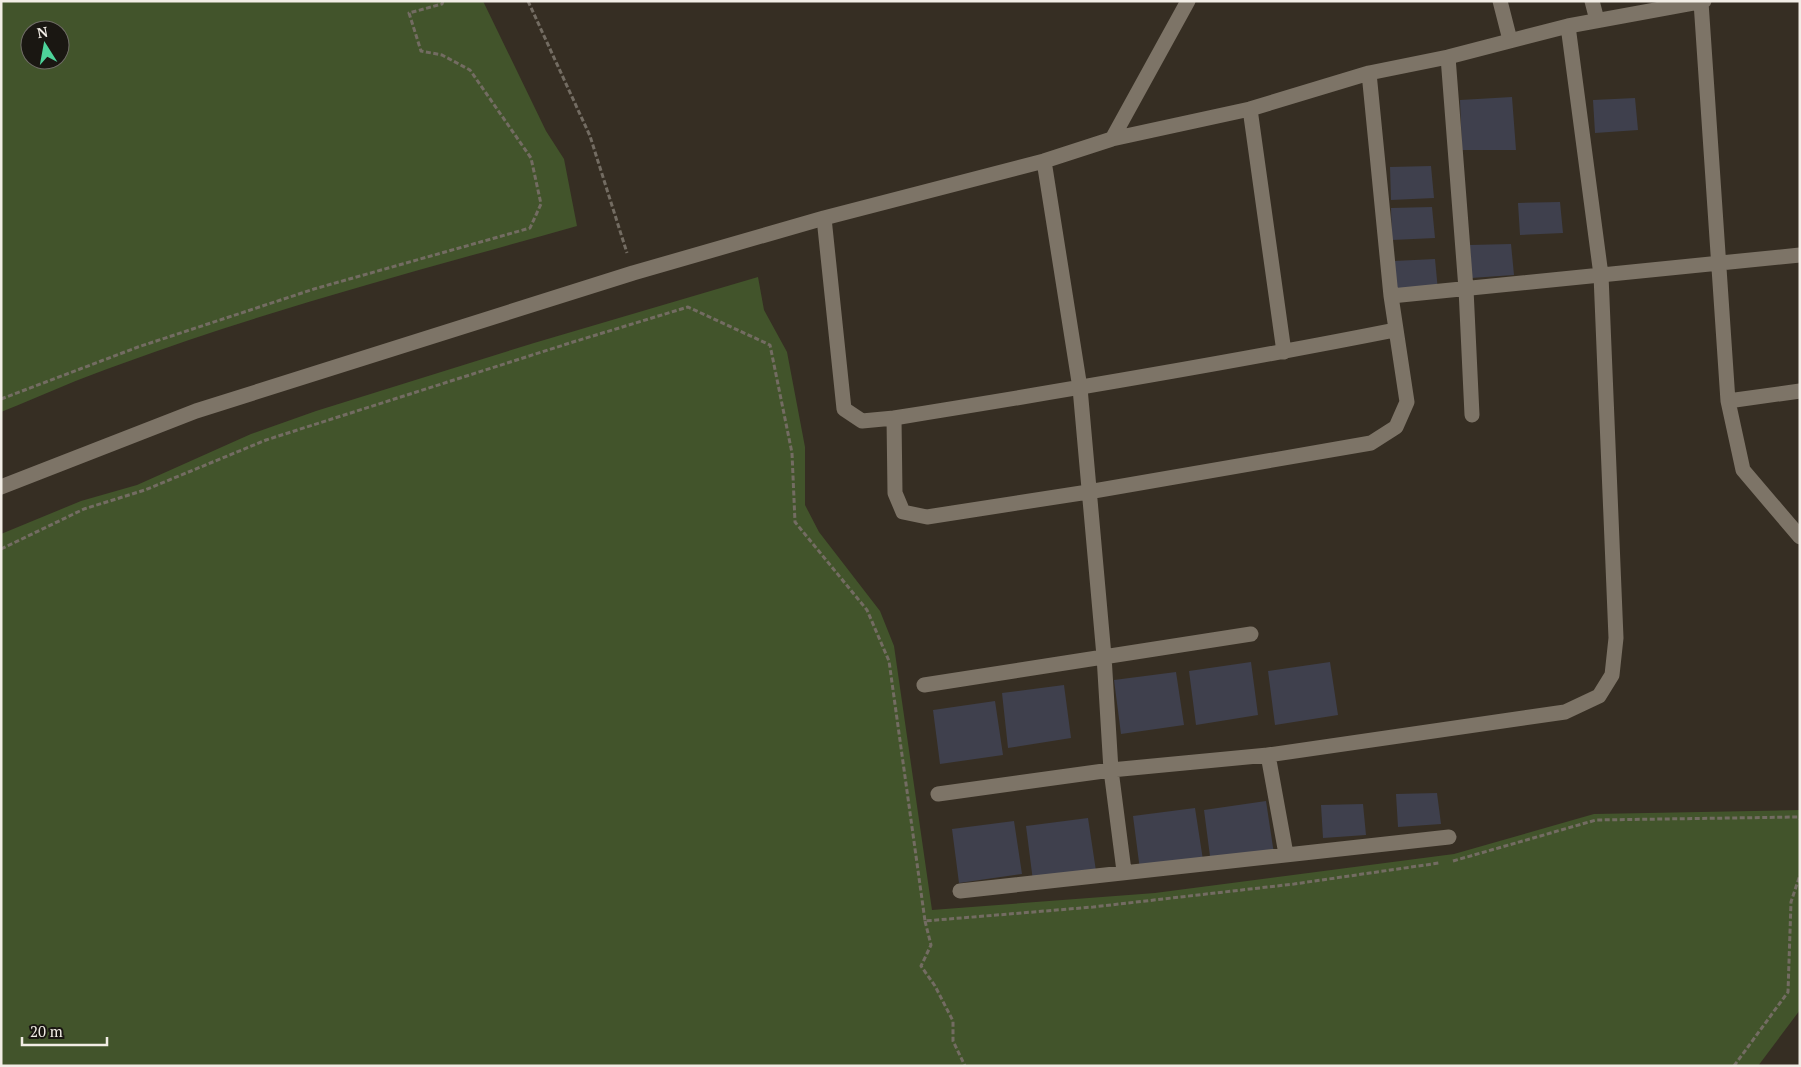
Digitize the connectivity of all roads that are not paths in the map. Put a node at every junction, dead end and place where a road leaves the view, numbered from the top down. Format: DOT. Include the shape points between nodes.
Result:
graph roads {
  1 [pos="1188,1"];
  2 [pos="1500,1"];
  3 [pos="1592,1"];
  4 [pos="1703,1"];
  5 [pos="1597,20"];
  6 [pos="1568,26"];
  7 [pos="1510,40"];
  8 [pos="1448,57"];
  9 [pos="1369,73"];
  10 [pos="1250,109"];
  11 [pos="1112,139"];
  12 [pos="1044,161"];
  13 [pos="824,218"];
  14 [pos="1800,255"];
  15 [pos="1719,262"];
  16 [pos="1601,275"];
  17 [pos="1466,289"];
  18 [pos="1391,296"];
  19 [pos="1395,330"];
  20 [pos="1284,352"];
  21 [pos="1080,388"];
  22 [pos="1800,391"];
  23 [pos="1728,401"];
  24 [pos="1472,415"];
  25 [pos="894,418"];
  26 [pos="1,487"];
  27 [pos="1088,492"];
  28 [pos="1800,537"];
  29 [pos="1250,634"];
  30 [pos="1104,656"];
  31 [pos="924,684"];
  32 [pos="1268,755"];
  33 [pos="1112,770"];
  34 [pos="938,794"];
  35 [pos="1450,837"];
  36 [pos="1286,854"];
  37 [pos="1124,872"];
  38 [pos="960,891"];
  1 -- 11 [label="street"];
  2 -- 7 [label="street"];
  3 -- 5 [label="street"];
  4 -- 5 [label="street"];
  4 -- 15 [label="street"];
  5 -- 6 [label="street"];
  6 -- 7 [label="street"];
  6 -- 16 [label="street"];
  7 -- 8 [label="street"];
  8 -- 9 [label="street"];
  8 -- 17 [label="street"];
  9 -- 10 [label="street"];
  9 -- 18 [label="street"];
  10 -- 11 [label="street"];
  10 -- 20 [label="street"];
  11 -- 12 [label="street"];
  12 -- 13 [label="street"];
  12 -- 21 [label="street"];
  13 -- 25 [label="street" via="844,409 862,421"];
  13 -- 26 [label="street" via="633,273 196,411"];
  14 -- 15 [label="street"];
  15 -- 16 [label="street"];
  15 -- 23 [label="street"];
  16 -- 17 [label="street"];
  16 -- 32 [label="street" via="1616,638 1612,676 1599,696 1566,712"];
  17 -- 18 [label="street"];
  17 -- 24 [label="street"];
  18 -- 19 [label="street"];
  19 -- 20 [label="street"];
  19 -- 27 [label="street" via="1407,402 1396,428 1371,443"];
  20 -- 21 [label="street"];
  21 -- 25 [label="street"];
  21 -- 27 [label="street"];
  22 -- 23 [label="street"];
  23 -- 28 [label="street" via="1743,470"];
  25 -- 27 [label="street" via="895,493 903,512 927,517"];
  27 -- 30 [label="street"];
  29 -- 30 [label="street"];
  30 -- 31 [label="street"];
  30 -- 33 [label="street"];
  32 -- 33 [label="street"];
  32 -- 36 [label="street"];
  33 -- 34 [label="street"];
  33 -- 37 [label="street"];
  35 -- 36 [label="street"];
  36 -- 37 [label="street"];
  37 -- 38 [label="street"];
}
